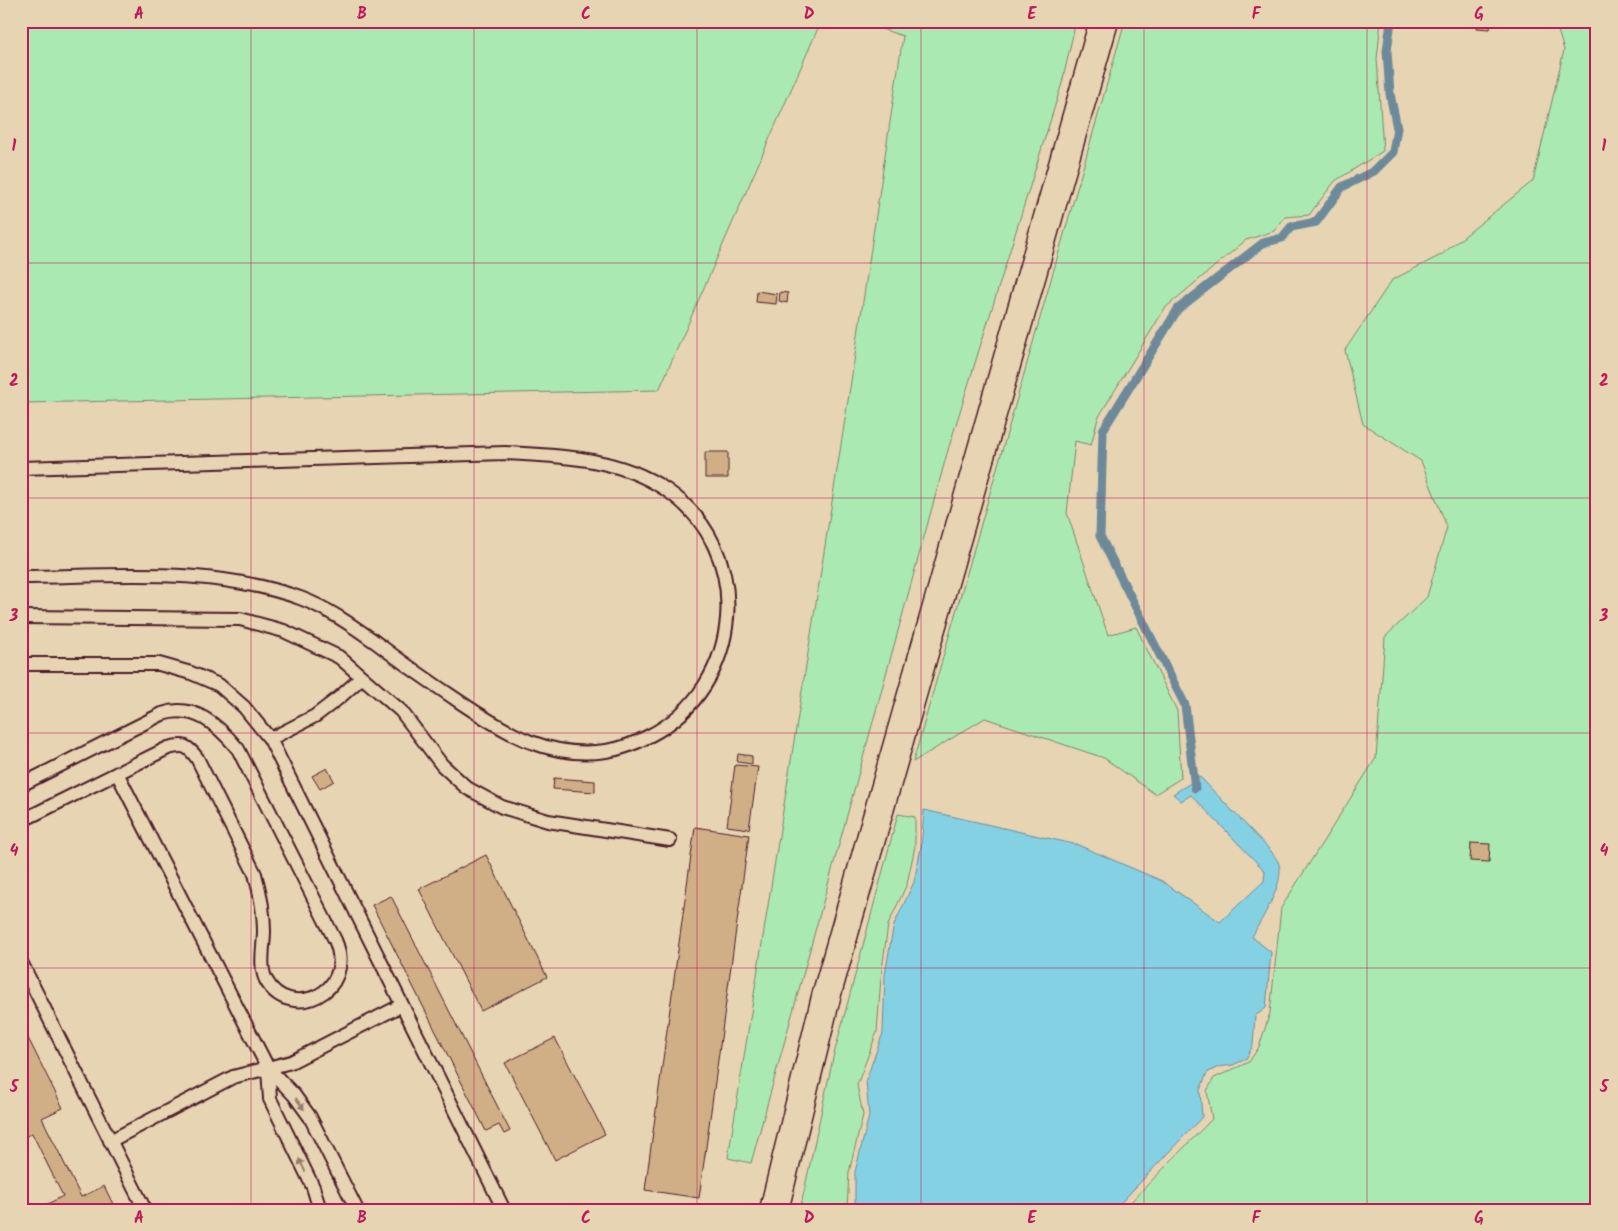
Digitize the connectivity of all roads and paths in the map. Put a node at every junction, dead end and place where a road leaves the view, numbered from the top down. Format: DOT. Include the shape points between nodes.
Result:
graph roads {
  1 [pos="1104,21"];
  2 [pos="21,468"];
  3 [pos="21,577"];
  4 [pos="21,617"];
  5 [pos="21,664"];
  6 [pos="362,677"];
  7 [pos="270,739"];
  8 [pos="117,773"];
  9 [pos="21,785"];
  10 [pos="21,821"];
  11 [pos="670,840"];
  12 [pos="21,962"];
  13 [pos="402,1005"];
  14 [pos="268,1068"];
  15 [pos="110,1141"];
  16 [pos="145,1210"];
  17 [pos="320,1210"];
  18 [pos="357,1210"];
  19 [pos="504,1210"];
  20 [pos="774,1210"];
  1 -- 20 [label="street" via="827,993"];
  2 -- 3 [label="lane" via="505,454 594,460 646,477 687,506 712,541 720,561 728,609 726,635 709,680 678,717 635,744 581,753 551,749 498,727 336,615 270,588 179,574"];
  4 -- 6 [label="lane" via="240,619 284,631 339,657"];
  5 -- 7 [label="lane" via="159,664 191,673 219,686 244,707"];
  6 -- 7 [label="lane" via="315,716"];
  6 -- 11 [label="lane" via="401,711 442,765 467,788 502,807 548,821"];
  7 -- 13 [label="lane"];
  8 -- 9 [label="lane" via="168,748 179,745 189,748 256,874 264,929 263,969 269,986 284,997 302,1000 318,996 331,986 340,961 335,940 238,748 211,723 188,711 173,710"];
  8 -- 10 [label="lane"];
  8 -- 14 [label="lane"];
  12 -- 15 [label="lane"];
  13 -- 14 [label="lane" via="291,1062"];
  13 -- 19 [label="lane"];
  14 -- 15 [label="lane" via="233,1077"];
  17 -- 14 [label="lane, one-way" via="313,1187 270,1099"];
  14 -- 18 [label="lane, one-way" via="310,1117"];
  15 -- 16 [label="lane"];
}
